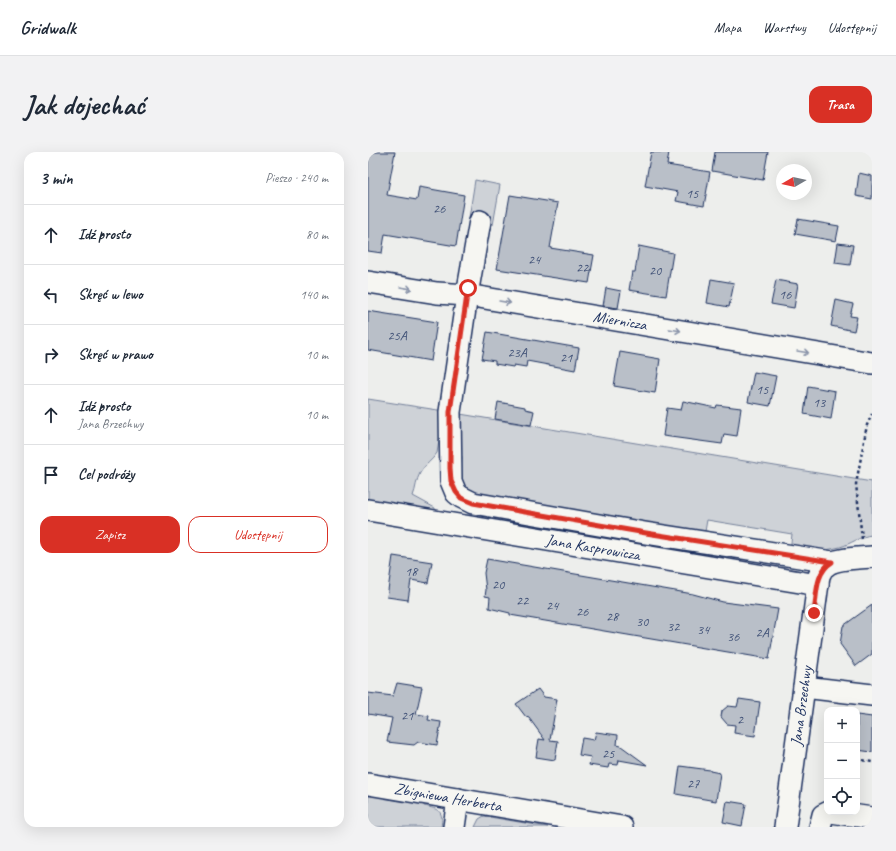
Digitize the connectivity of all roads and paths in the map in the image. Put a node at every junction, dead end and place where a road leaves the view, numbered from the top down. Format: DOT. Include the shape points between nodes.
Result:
graph roads {
  1 [pos="480,221"];
  2 [pos="368,282"];
  3 [pos="467,295"];
  4 [pos="872,363"];
  5 [pos="872,414"];
  6 [pos="368,510"];
  7 [pos="868,557"];
  8 [pos="832,562"];
  9 [pos="818,585"];
  10 [pos="804,686"];
  11 [pos="872,695"];
  12 [pos="860,760"];
  13 [pos="872,762"];
  14 [pos="368,784"];
  15 [pos="458,799"];
  16 [pos="824,815"];
  17 [pos="851,815"];
  18 [pos="872,818"];
  19 [pos="454,827"];
  20 [pos="622,827"];
  21 [pos="785,827"];
  22 [pos="820,827"];
  1 -- 3 [label="street"];
  2 -- 3 [label="street, Miernicza, one-way"];
  3 -- 4 [label="street, Miernicza, one-way"];
  3 -- 8 [label="street" via="450,412 451,481 461,498 473,503 638,532"];
  5 -- 7 [label="path" via="867,424 856,484"];
  6 -- 9 [label="street, Jana Kasprowicza"];
  7 -- 8 [label="street"];
  8 -- 9 [label="street, Jana Brzechwy" via="821,571"];
  9 -- 10 [label="street, Jana Brzechwy"];
  10 -- 11 [label="street"];
  10 -- 21 [label="street, Jana Brzechwy"];
  12 -- 13 [label="path"];
  14 -- 15 [label="street, Zbigniewa Herberta"];
  15 -- 19 [label="street"];
  15 -- 20 [label="street, Zbigniewa Herberta"];
  16 -- 22 [label="street"];
  17 -- 18 [label="street"];
}
